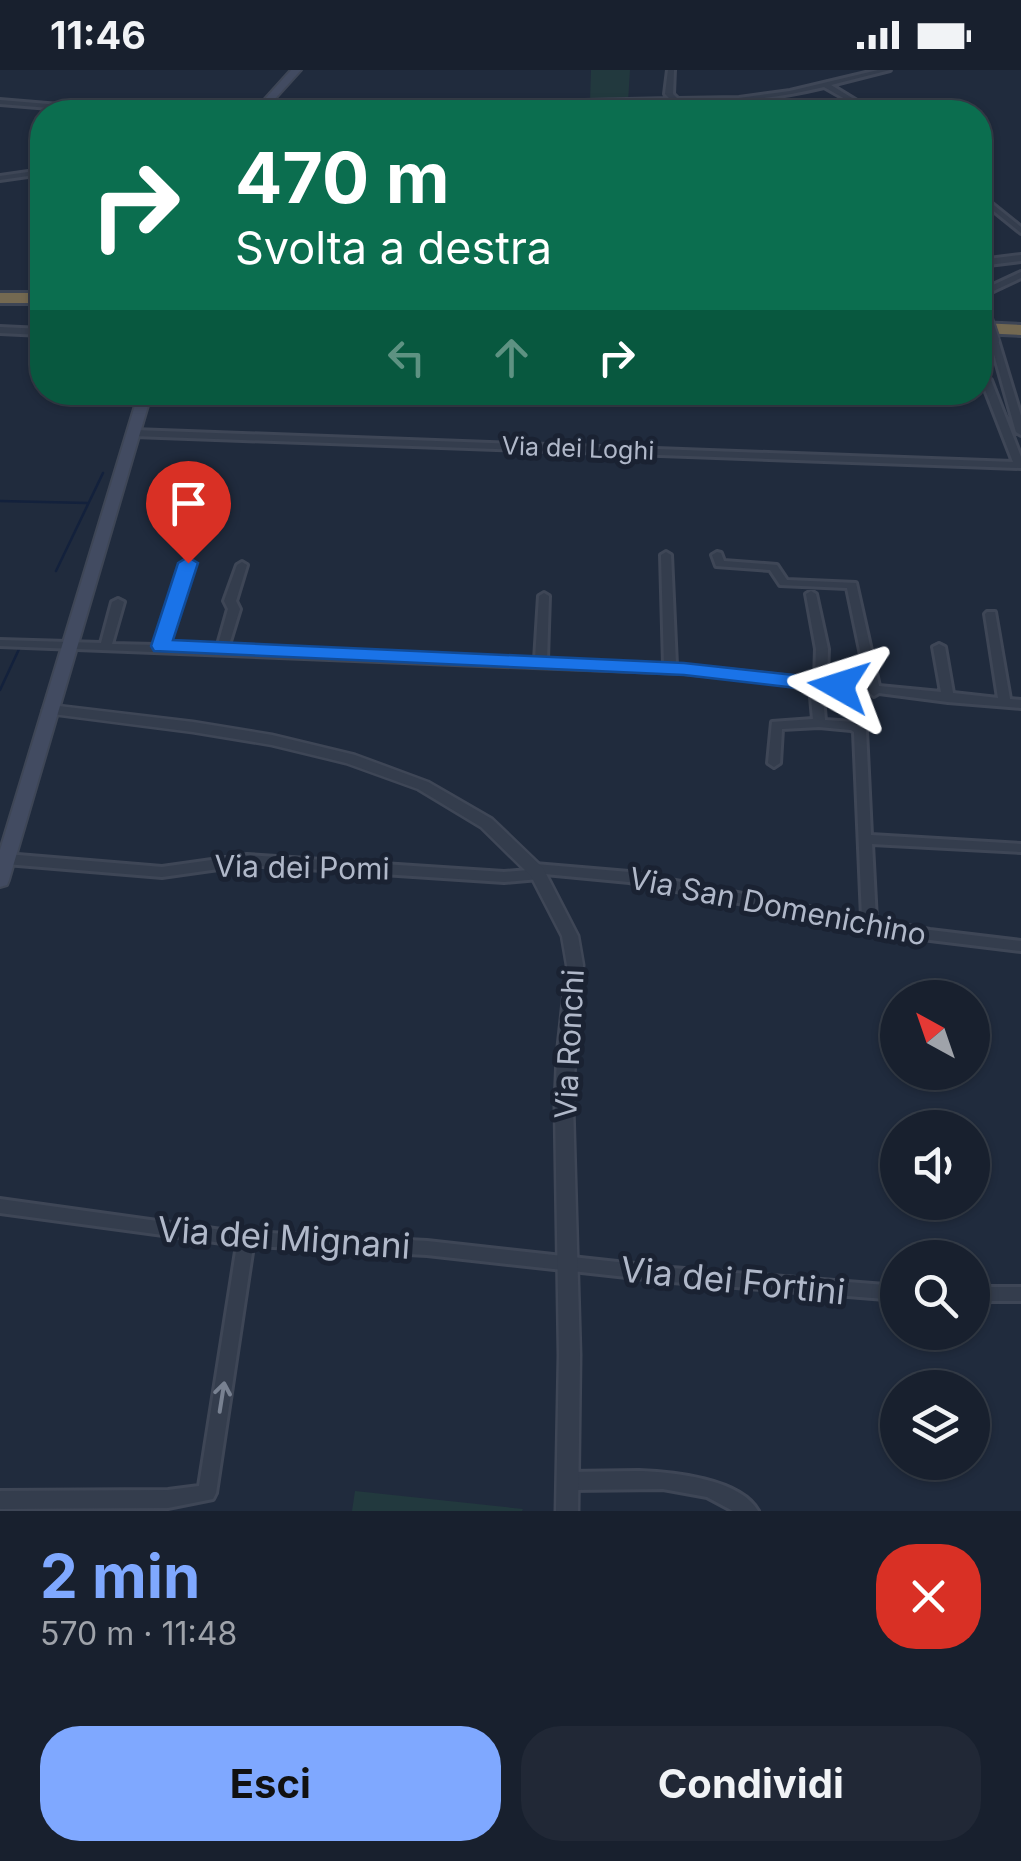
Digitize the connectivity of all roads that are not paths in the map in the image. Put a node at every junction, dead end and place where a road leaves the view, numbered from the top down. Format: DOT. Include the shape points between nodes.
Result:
graph roads {
  1 [pos="296,70"];
  2 [pos="671,70"];
  3 [pos="834,70"];
  4 [pos="887,70"];
  5 [pos="840,80"];
  6 [pos="825,85"];
  7 [pos="269,100"];
  8 [pos="673,100"];
  9 [pos="746,100"];
  10 [pos="851,100"];
  11 [pos="0,102"];
  12 [pos="30,105"];
  13 [pos="30,174"];
  14 [pos="0,178"];
  15 [pos="992,206"];
  16 [pos="1021,231"];
  17 [pos="1021,258"];
  18 [pos="992,262"];
  19 [pos="1021,275"];
  20 [pos="992,290"];
  21 [pos="0,300"];
  22 [pos="30,300"];
  23 [pos="992,325"];
  24 [pos="1021,327"];
  25 [pos="0,330"];
  26 [pos="30,331"];
  27 [pos="992,348"];
  28 [pos="992,395"];
  29 [pos="142,405"];
  30 [pos="1021,432"];
  31 [pos="134,433"];
  32 [pos="1020,465"];
  33 [pos="666,555"];
  34 [pos="717,555"];
  35 [pos="188,563"];
  36 [pos="242,564"];
  37 [pos="810,594"];
  38 [pos="544,596"];
  39 [pos="118,602"];
  40 [pos="159,610"];
  41 [pos="991,614"];
  42 [pos="0,643"];
  43 [pos="70,644"];
  44 [pos="106,645"];
  45 [pos="159,646"];
  46 [pos="939,647"];
  47 [pos="222,649"];
  48 [pos="541,663"];
  49 [pos="670,668"];
  50 [pos="819,684"];
  51 [pos="874,692"];
  52 [pos="948,698"];
  53 [pos="1005,703"];
  54 [pos="1021,704"];
  55 [pos="50,710"];
  56 [pos="818,724"];
  57 [pos="774,762"];
  58 [pos="864,839"];
  59 [pos="1021,848"];
  60 [pos="6,859"];
  61 [pos="537,872"];
  62 [pos="0,880"];
  63 [pos="869,923"];
  64 [pos="1021,946"];
  65 [pos="0,1206"];
  66 [pos="246,1238"];
  67 [pos="568,1262"];
  68 [pos="880,1291"];
  69 [pos="990,1294"];
  70 [pos="1021,1294"];
  71 [pos="569,1481"];
  72 [pos="0,1500"];
  73 [pos="567,1511"];
  74 [pos="749,1511"];
  1 -- 7 [label="main road"];
  2 -- 8 [label="street"];
  3 -- 5 [label="street"];
  4 -- 5 [label="street"];
  5 -- 6 [label="street"];
  6 -- 9 [label="street"];
  6 -- 10 [label="street"];
  11 -- 12 [label="street"];
  13 -- 14 [label="street"];
  15 -- 16 [label="street"];
  17 -- 18 [label="street"];
  19 -- 20 [label="street"];
  21 -- 22 [label="highway"];
  23 -- 24 [label="highway"];
  25 -- 26 [label="street"];
  27 -- 30 [label="street"];
  28 -- 32 [label="street"];
  29 -- 31 [label="main road"];
  31 -- 32 [label="street, Via dei Loghi"];
  31 -- 43 [label="main road"];
  33 -- 49 [label="street"];
  34 -- 51 [label="street" via="720,564 772,567 784,582 852,585"];
  35 -- 45 [label="street"];
  36 -- 47 [label="street"];
  37 -- 50 [label="street" via="822,649"];
  38 -- 48 [label="street"];
  39 -- 44 [label="street"];
  40 -- 45 [label="street" via="168,610"];
  41 -- 53 [label="street"];
  42 -- 43 [label="street"];
  43 -- 44 [label="street"];
  43 -- 55 [label="main road"];
  44 -- 45 [label="street"];
  45 -- 47 [label="street"];
  46 -- 52 [label="street"];
  47 -- 48 [label="street"];
  48 -- 49 [label="street"];
  49 -- 50 [label="street"];
  50 -- 51 [label="street"];
  50 -- 56 [label="street"];
  51 -- 52 [label="street"];
  52 -- 53 [label="street"];
  53 -- 54 [label="street"];
  55 -- 60 [label="main road"];
  55 -- 61 [label="street, Via Ronchi" via="242,736 357,763 458,801"];
  56 -- 57 [label="street" via="776,725"];
  56 -- 58 [label="street" via="860,730"];
  58 -- 59 [label="street"];
  58 -- 63 [label="street"];
  60 -- 61 [label="street, Via dei Pomi" via="162,872 247,860 504,877"];
  60 -- 62 [label="main road"];
  61 -- 63 [label="street, Via San Domenichino" via="630,877"];
  61 -- 67 [label="street, Via Ronchi" via="570,935 575,960 564,1144"];
  63 -- 64 [label="street, Via San Domenichino"];
  65 -- 66 [label="street, Via dei Mignani"];
  66 -- 67 [label="street, Via dei Mignani"];
  72 -- 66 [label="street, one-way" via="208,1493"];
  67 -- 68 [label="street, Via dei Fortini"];
  67 -- 71 [label="street, Via Ronchi"];
  69 -- 70 [label="street"];
  71 -- 73 [label="street, Via Ronchi"];
  71 -- 74 [label="street" via="668,1480 718,1491"];
}
